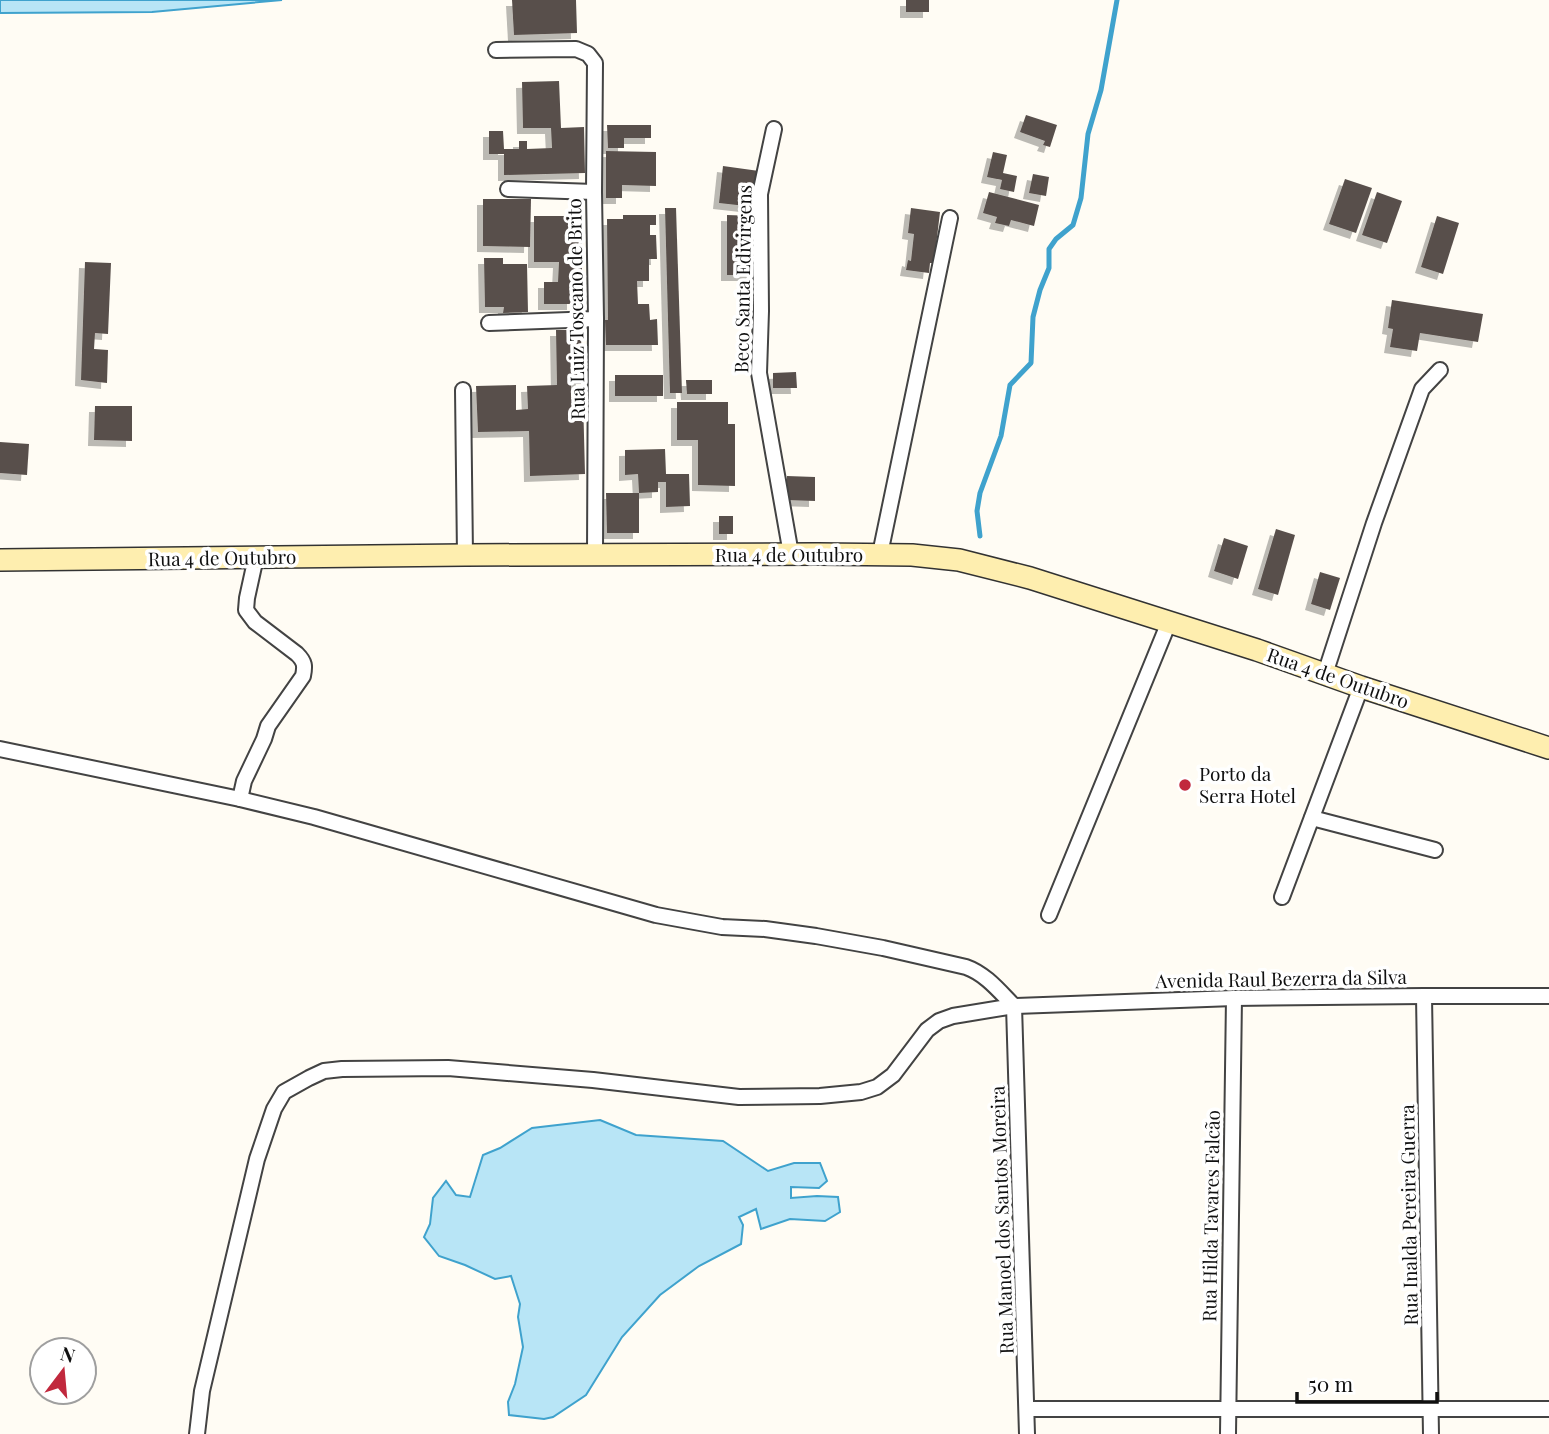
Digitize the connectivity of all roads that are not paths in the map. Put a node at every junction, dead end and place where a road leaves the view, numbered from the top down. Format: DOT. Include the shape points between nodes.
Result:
graph roads {
  1 [pos="496,50"];
  2 [pos="774,129"];
  3 [pos="508,189"];
  4 [pos="594,192"];
  5 [pos="950,218"];
  6 [pos="597,319"];
  7 [pos="489,323"];
  8 [pos="1440,370"];
  9 [pos="463,390"];
  10 [pos="791,554"];
  11 [pos="880,554"];
  12 [pos="465,555"];
  13 [pos="595,555"];
  14 [pos="256,557"];
  15 [pos="0,560"];
  16 [pos="1169,622"];
  17 [pos="1325,674"];
  18 [pos="1361,687"];
  19 [pos="1549,748"];
  20 [pos="0,749"];
  21 [pos="240,800"];
  22 [pos="1312,818"];
  23 [pos="1435,850"];
  24 [pos="1282,897"];
  25 [pos="1049,915"];
  26 [pos="1424,996"];
  27 [pos="1549,996"];
  28 [pos="1234,998"];
  29 [pos="1014,1006"];
  30 [pos="1027,1409"];
  31 [pos="1227,1409"];
  32 [pos="1431,1409"];
  33 [pos="1549,1409"];
  34 [pos="197,1434"];
  35 [pos="1027,1434"];
  36 [pos="1228,1434"];
  37 [pos="1431,1434"];
  1 -- 4 [label="street, Rua Luiz Toscano de Brito" via="576,49 595,63"];
  2 -- 10 [label="street, Beco Santa Edivirgens" via="760,194 759,373"];
  3 -- 4 [label="street"];
  4 -- 6 [label="street, Rua Luiz Toscano de Brito"];
  5 -- 11 [label="street"];
  6 -- 7 [label="street"];
  6 -- 13 [label="street, Rua Luiz Toscano de Brito"];
  8 -- 17 [label="street" via="1422,389"];
  9 -- 12 [label="street"];
  10 -- 11 [label="main road, Rua 4 de Outubro"];
  10 -- 13 [label="main road, Rua 4 de Outubro"];
  11 -- 16 [label="main road, Rua 4 de Outubro" via="959,560"];
  12 -- 13 [label="main road, Rua 4 de Outubro"];
  12 -- 14 [label="main road, Rua 4 de Outubro"];
  14 -- 15 [label="main road, Rua 4 de Outubro"];
  14 -- 21 [label="street" via="246,610 297,654 305,667 268,726"];
  16 -- 17 [label="main road, Rua 4 de Outubro"];
  16 -- 25 [label="street"];
  17 -- 18 [label="main road, Rua 4 de Outubro"];
  18 -- 19 [label="main road, Rua 4 de Outubro"];
  18 -- 22 [label="street"];
  20 -- 21 [label="street"];
  21 -- 29 [label="street" via="656,915 722,928 816,936 967,967"];
  22 -- 23 [label="street"];
  22 -- 24 [label="street"];
  26 -- 27 [label="street, Avenida Raul Bezerra da Silva"];
  26 -- 28 [label="street, Avenida Raul Bezerra da Silva"];
  26 -- 32 [label="street, Rua Inalda Pereira Guerra"];
  28 -- 29 [label="street, Avenida Raul Bezerra da Silva"];
  28 -- 31 [label="street, Rua Hilda Tavares Falcão"];
  29 -- 30 [label="street, Rua Manoel dos Santos Moreira"];
  29 -- 34 [label="street, Avenida Raul Bezerra da Silva" via="939,1021 877,1087 821,1096 739,1097 448,1068 342,1069 309,1078 284,1092 257,1159 202,1391"];
  30 -- 31 [label="street"];
  30 -- 35 [label="street, Rua Manoel dos Santos Moreira"];
  31 -- 32 [label="street"];
  31 -- 36 [label="street, Rua Hilda Tavares Falcão"];
  32 -- 33 [label="street"];
  32 -- 37 [label="street, Rua Inalda Pereira Guerra"];
}
